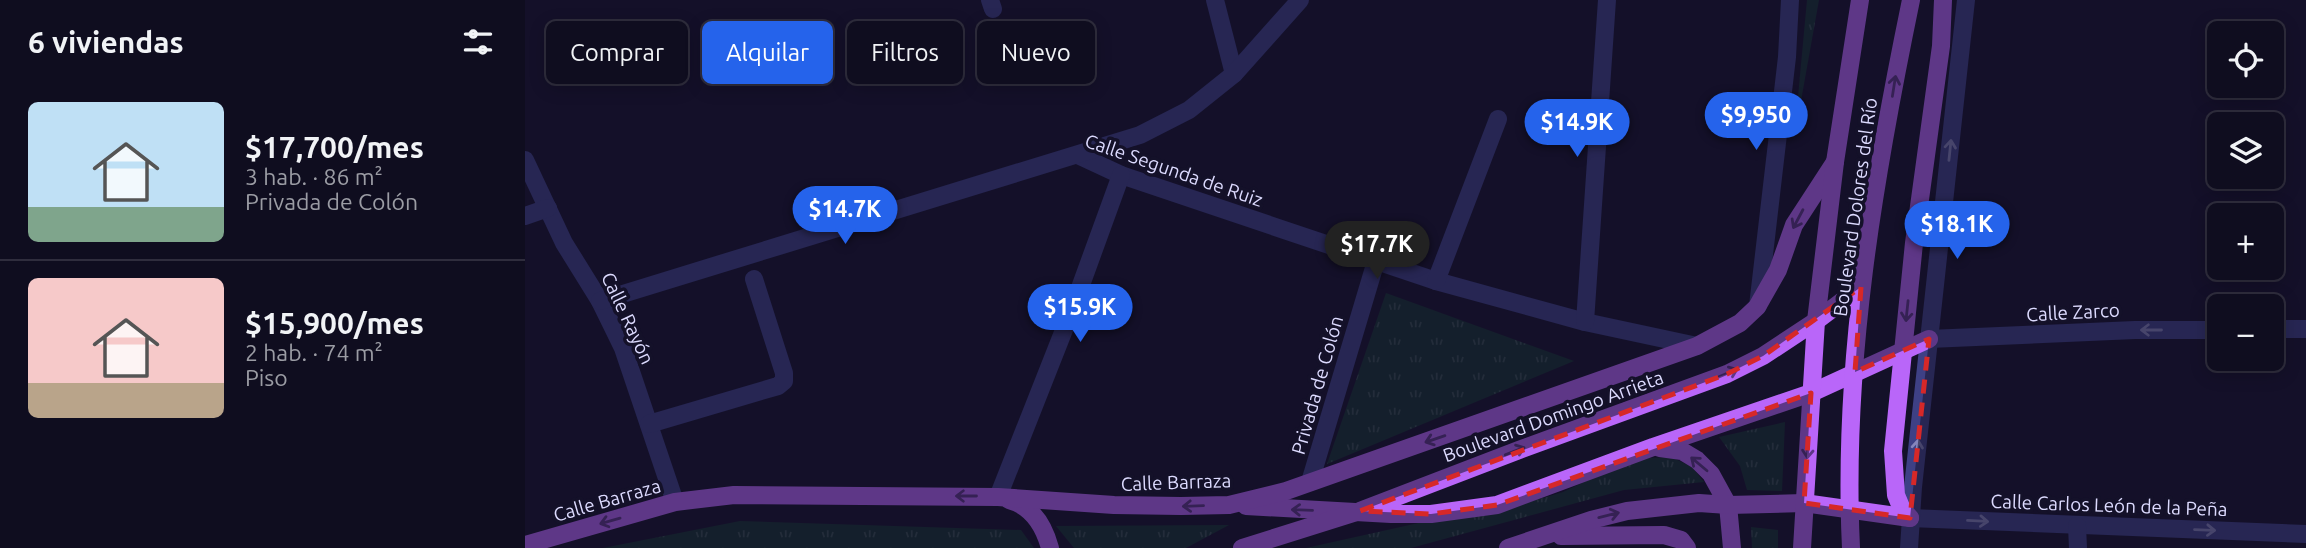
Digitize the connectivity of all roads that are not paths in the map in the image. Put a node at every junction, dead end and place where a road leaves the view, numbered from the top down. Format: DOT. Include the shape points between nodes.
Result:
graph roads {
  1 [pos="1215,0"];
  2 [pos="1300,0"];
  3 [pos="1607,0"];
  4 [pos="1790,0"];
  5 [pos="1860,0"];
  6 [pos="1911,0"];
  7 [pos="1943,0"];
  8 [pos="1966,0"];
  9 [pos="1234,74"];
  10 [pos="1498,119"];
  11 [pos="1078,155"];
  12 [pos="525,160"];
  13 [pos="1835,162"];
  14 [pos="1121,175"];
  15 [pos="548,208"];
  16 [pos="525,216"];
  17 [pos="1376,261"];
  18 [pos="754,279"];
  19 [pos="1436,281"];
  20 [pos="1861,287"];
  21 [pos="600,301"];
  22 [pos="1757,307"];
  23 [pos="1585,321"];
  24 [pos="1816,321"];
  25 [pos="2284,329"];
  26 [pos="2306,329"];
  27 [pos="2207,330"];
  28 [pos="1929,339"];
  29 [pos="1697,346"];
  30 [pos="1902,352"];
  31 [pos="1855,372"];
  32 [pos="1811,393"];
  33 [pos="649,424"];
  34 [pos="1653,447"];
  35 [pos="1310,482"];
  36 [pos="998,497"];
  37 [pos="675,502"];
  38 [pos="1804,503"];
  39 [pos="1229,505"];
  40 [pos="1728,505"];
  41 [pos="1360,511"];
  42 [pos="1849,511"];
  43 [pos="1910,518"];
  44 [pos="2077,526"];
  45 [pos="2306,534"];
  46 [pos="1544,536"];
  47 [pos="2253,540"];
  48 [pos="525,545"];
  49 [pos="1050,548"];
  50 [pos="1242,548"];
  51 [pos="1508,548"];
  52 [pos="1687,548"];
  53 [pos="1732,548"];
  54 [pos="1802,548"];
  55 [pos="1851,548"];
  56 [pos="1909,548"];
  57 [pos="2078,548"];
  1 -- 9 [label="street"];
  2 -- 9 [label="street"];
  3 -- 23 [label="street"];
  4 -- 22 [label="street"];
  5 -- 13 [label="main road, Boulevard Dolores del Río"];
  20 -- 6 [label="main road, Boulevard Dolores del Río, one-way"];
  7 -- 30 [label="main road, one-way"];
  28 -- 8 [label="street, one-way"];
  9 -- 11 [label="street" via="1189,110 1140,135"];
  10 -- 19 [label="street"];
  11 -- 14 [label="street, Calle Segunda de Ruiz"];
  11 -- 21 [label="street, Calle Segunda de Ruiz"];
  12 -- 15 [label="street, Calle Rayón"];
  13 -- 22 [label="main road, Calle Barraza, one-way" via="1794,225 1778,270"];
  13 -- 24 [label="main road, Boulevard Dolores del Río"];
  14 -- 17 [label="street, Calle Segunda de Ruiz"];
  14 -- 36 [label="street"];
  15 -- 16 [label="street"];
  15 -- 21 [label="street, Calle Rayón"];
  17 -- 19 [label="street, Calle Segunda de Ruiz"];
  17 -- 35 [label="street, Privada de Colón"];
  18 -- 33 [label="street" via="784,382"];
  19 -- 23 [label="street, Calle Segunda de Ruiz"];
  20 -- 24 [label="main road, Boulevard Domingo Arrieta"];
  20 -- 31 [label="main road, Boulevard Dolores del Río"];
  21 -- 33 [label="street, Calle Rayón" via="624,348"];
  22 -- 29 [label="main road, Calle Barraza" via="1740,323"];
  23 -- 29 [label="street, Calle Segunda de Ruiz"];
  24 -- 32 [label="main road, Boulevard Dolores del Río"];
  41 -- 24 [label="main road, Boulevard Domingo Arrieta, one-way" via="1727,374"];
  25 -- 26 [label="street"];
  27 -- 28 [label="street, Calle Zarco, one-way"];
  28 -- 30 [label="main road"];
  43 -- 28 [label="street, one-way"];
  29 -- 35 [label="main road, Calle Barraza, one-way"];
  30 -- 31 [label="main road"];
  30 -- 43 [label="main road" via="1893,474 1896,495"];
  31 -- 32 [label="main road"];
  31 -- 42 [label="main road, Boulevard Dolores del Río"];
  32 -- 34 [label="main road"];
  32 -- 38 [label="main road, Boulevard Dolores del Río, one-way"];
  33 -- 37 [label="street, Calle Rayón"];
  40 -- 34 [label="main road, one-way" via="1711,474 1697,460 1682,450"];
  34 -- 41 [label="main road" via="1497,505 1431,514"];
  35 -- 39 [label="main road, Calle Barraza"];
  36 -- 37 [label="main road, Calle Barraza, one-way" via="734,495"];
  39 -- 36 [label="main road, Calle Barraza, one-way" via="1114,505"];
  36 -- 49 [label="main road" via="1018,502 1034,515"];
  37 -- 48 [label="main road, Calle Barraza, one-way"];
  38 -- 40 [label="main road"];
  38 -- 42 [label="main road"];
  38 -- 54 [label="main road, Boulevard Dolores del Río"];
  41 -- 39 [label="main road, one-way"];
  46 -- 40 [label="main road, one-way" via="1627,511 1699,503"];
  40 -- 53 [label="main road"];
  41 -- 50 [label="main road, Boulevard Domingo Arrieta"];
  42 -- 43 [label="main road"];
  42 -- 55 [label="main road, Boulevard Dolores del Río"];
  43 -- 44 [label="street, Calle Carlos León de la Peña, one-way"];
  43 -- 56 [label="street"];
  44 -- 47 [label="street, Calle Carlos León de la Peña, one-way"];
  44 -- 57 [label="street"];
  45 -- 47 [label="street, Calle Carlos León de la Peña"];
  46 -- 51 [label="main road"];
  46 -- 52 [label="main road" via="1664,535 1681,540"];
}
